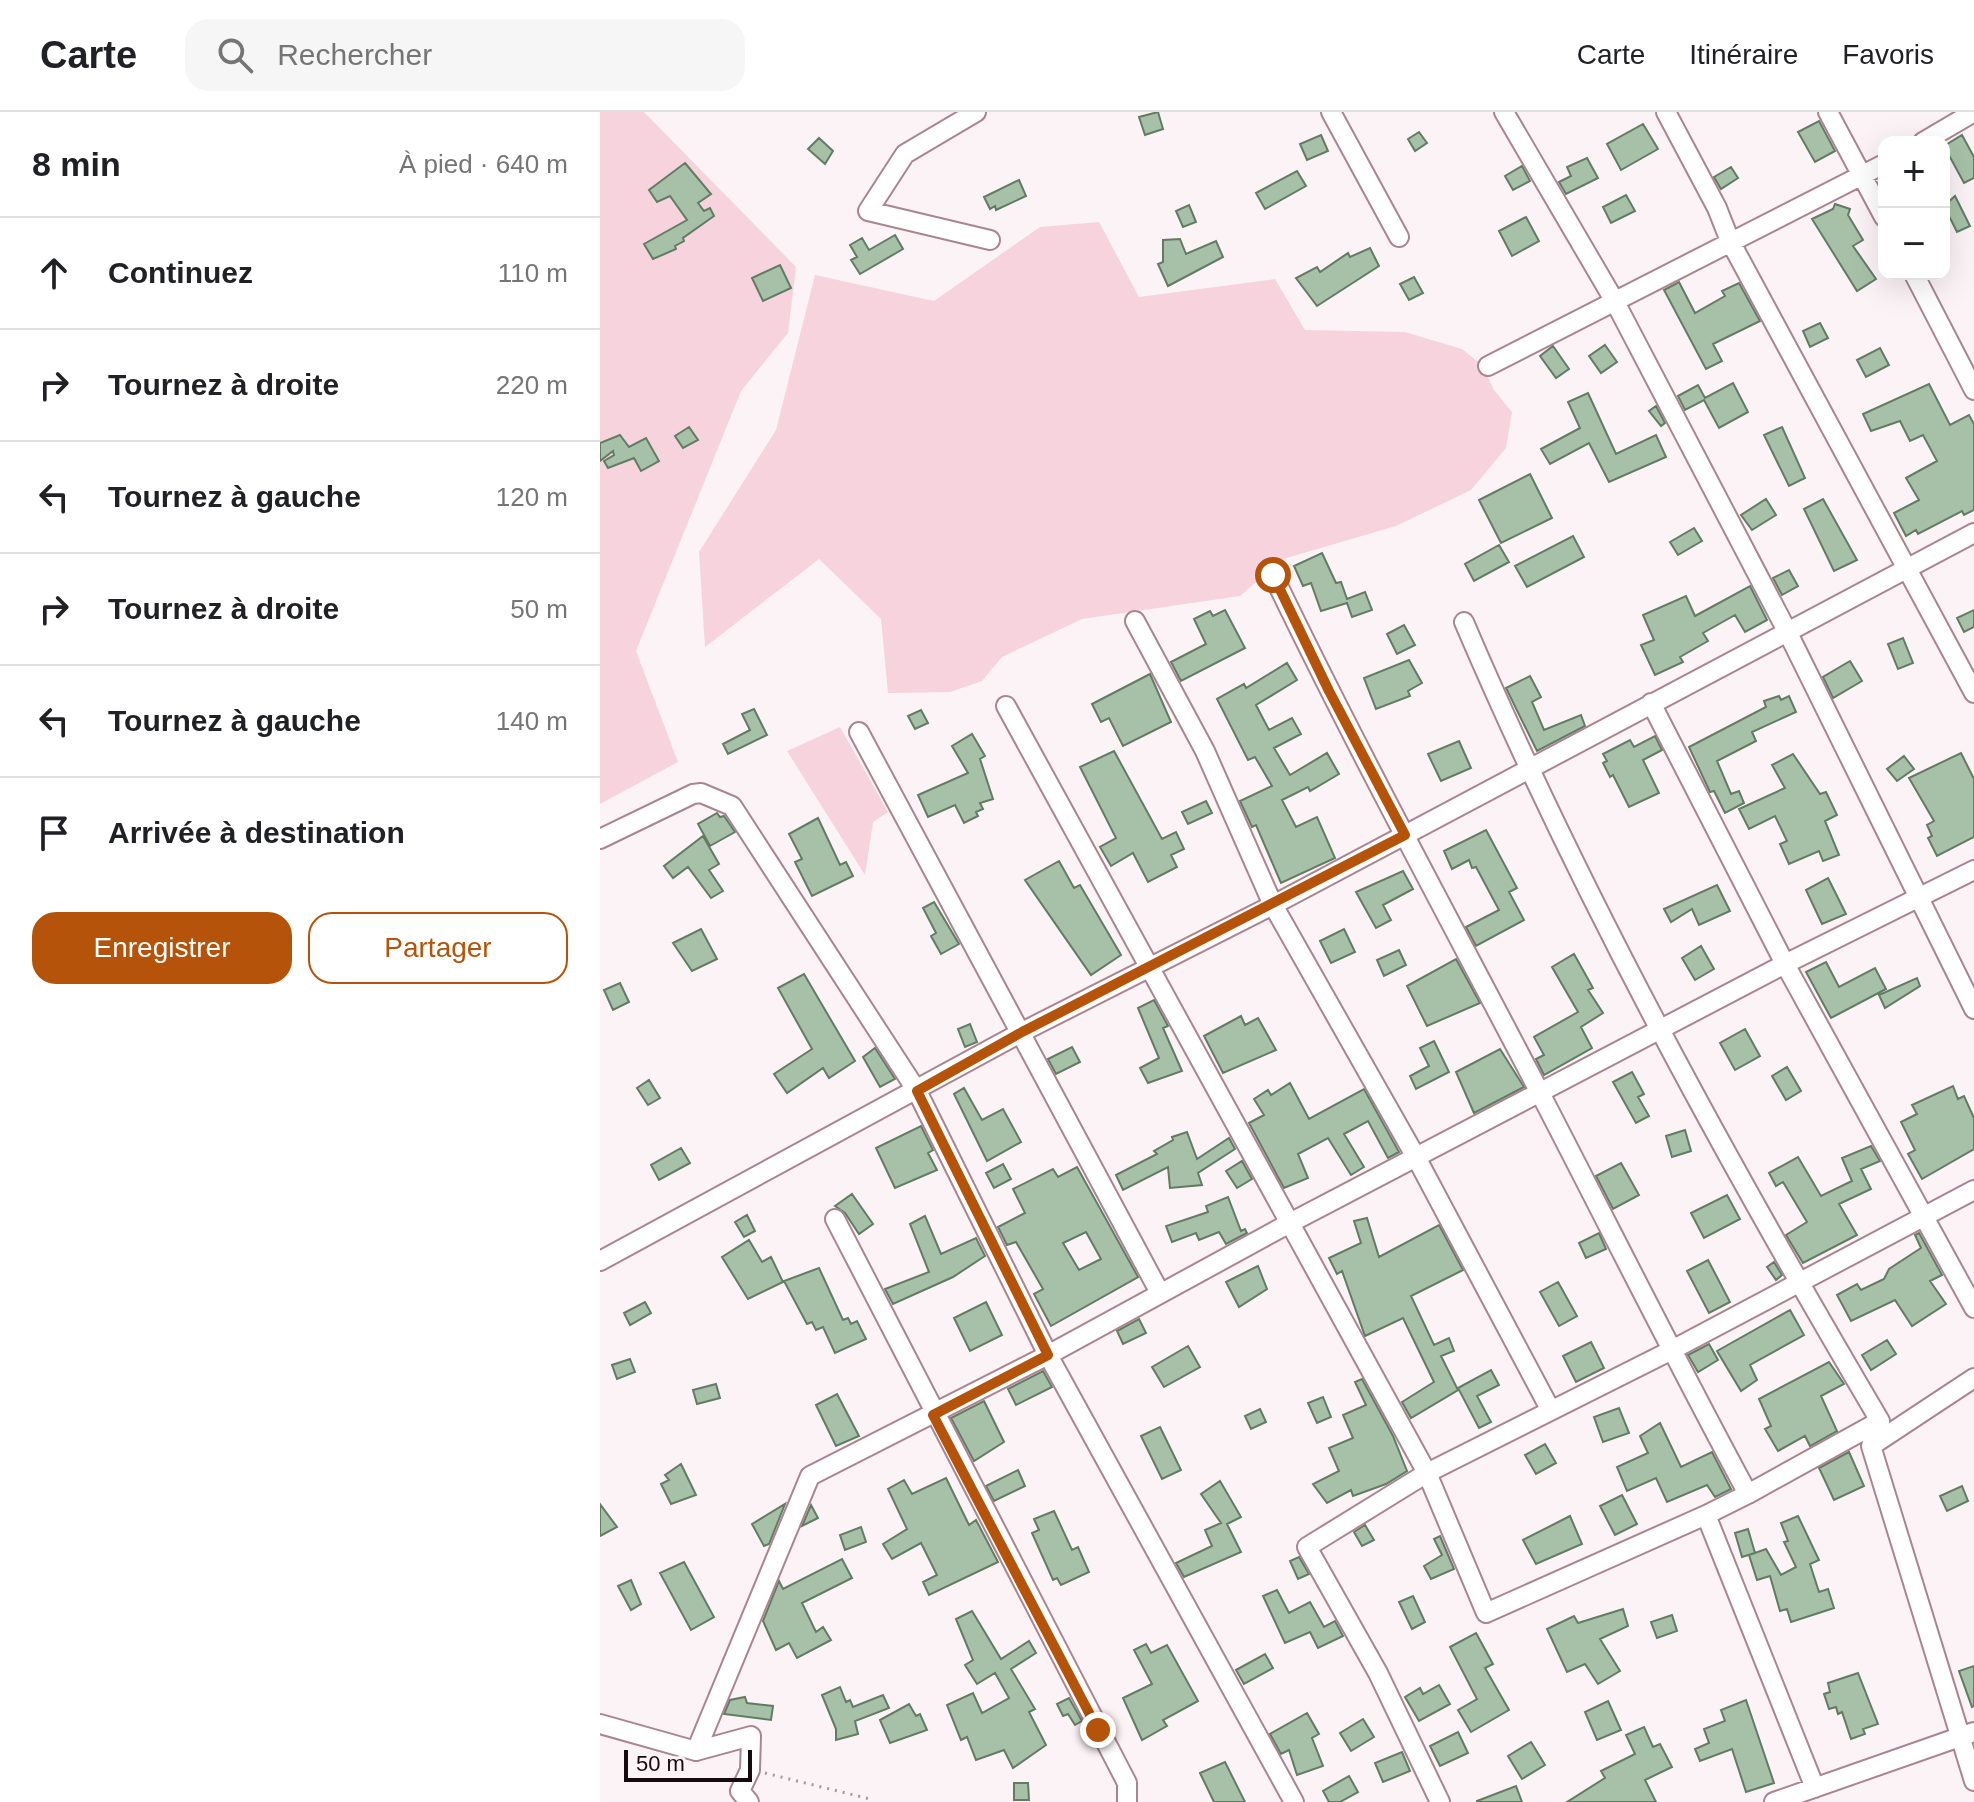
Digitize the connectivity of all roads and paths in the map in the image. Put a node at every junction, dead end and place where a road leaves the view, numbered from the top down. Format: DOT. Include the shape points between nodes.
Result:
graph roads {
  1 [pos="976,112"];
  2 [pos="1331,112"];
  3 [pos="1504,112"];
  4 [pos="1666,112"];
  5 [pos="1828,112"];
  6 [pos="1974,112"];
  7 [pos="1933,136"];
  8 [pos="1878,167"];
  9 [pos="1863,176"];
  10 [pos="1879,208"];
  11 [pos="1399,237"];
  12 [pos="990,240"];
  13 [pos="1730,241"];
  14 [pos="1917,280"];
  15 [pos="1614,300"];
  16 [pos="1488,366"];
  17 [pos="1974,390"];
  18 [pos="1974,533"];
  19 [pos="1907,571"];
  20 [pos="1273,575"];
  21 [pos="1135,621"];
  22 [pos="1464,622"];
  23 [pos="1787,631"];
  24 [pos="1974,693"];
  25 [pos="1651,703"];
  26 [pos="1006,706"];
  27 [pos="859,732"];
  28 [pos="1527,771"];
  29 [pos="1405,835"];
  30 [pos="600,839"];
  31 [pos="1974,870"];
  32 [pos="1916,898"];
  33 [pos="1273,905"];
  34 [pos="1785,964"];
  35 [pos="1151,965"];
  36 [pos="1974,1009"];
  37 [pos="1663,1031"];
  38 [pos="1022,1032"];
  39 [pos="917,1091"];
  40 [pos="1541,1094"];
  41 [pos="1417,1159"];
  42 [pos="1974,1190"];
  43 [pos="1924,1216"];
  44 [pos="835,1219"];
  45 [pos="1288,1224"];
  46 [pos="600,1261"];
  47 [pos="1798,1282"];
  48 [pos="1160,1293"];
  49 [pos="1974,1308"];
  50 [pos="1670,1351"];
  51 [pos="1048,1355"];
  52 [pos="1974,1378"];
  53 [pos="1550,1409"];
  54 [pos="933,1415"];
  55 [pos="1880,1421"];
  56 [pos="1871,1446"];
  57 [pos="1427,1473"];
  58 [pos="1748,1494"];
  59 [pos="1706,1515"];
  60 [pos="600,1724"];
  61 [pos="1966,1735"];
  62 [pos="696,1751"];
  63 [pos="750,1770"];
  64 [pos="1974,1781"];
  65 [pos="1815,1788"];
  66 [pos="870,1799"];
  67 [pos="749,1802"];
  68 [pos="1127,1802"];
  69 [pos="1294,1802"];
  70 [pos="1440,1802"];
  71 [pos="1774,1802"];
  1 -- 12 [label="street" via="905,154 868,211"];
  2 -- 11 [label="street"];
  3 -- 15 [label="street"];
  4 -- 13 [label="street"];
  5 -- 9 [label="street"];
  6 -- 7 [label="street"];
  8 -- 9 [label="street"];
  9 -- 10 [label="street"];
  9 -- 13 [label="street"];
  13 -- 15 [label="street"];
  13 -- 19 [label="street"];
  14 -- 17 [label="street"];
  15 -- 16 [label="street"];
  15 -- 23 [label="street"];
  18 -- 19 [label="street"];
  19 -- 23 [label="street"];
  19 -- 24 [label="street"];
  20 -- 29 [label="street"];
  21 -- 33 [label="street" via="1205,751"];
  22 -- 28 [label="street"];
  23 -- 25 [label="street"];
  23 -- 32 [label="street"];
  25 -- 28 [label="street"];
  25 -- 34 [label="street"];
  26 -- 35 [label="street"];
  27 -- 38 [label="street"];
  28 -- 29 [label="street"];
  28 -- 37 [label="street"];
  29 -- 33 [label="street"];
  29 -- 40 [label="street"];
  30 -- 39 [label="street" via="693,794 732,806"];
  31 -- 32 [label="street"];
  32 -- 34 [label="street"];
  32 -- 36 [label="street"];
  33 -- 35 [label="street"];
  33 -- 41 [label="street"];
  34 -- 37 [label="street"];
  34 -- 43 [label="street"];
  35 -- 38 [label="street"];
  35 -- 45 [label="street"];
  37 -- 40 [label="street"];
  37 -- 47 [label="street"];
  38 -- 39 [label="street"];
  38 -- 48 [label="street"];
  39 -- 46 [label="street"];
  39 -- 51 [label="street"];
  40 -- 41 [label="street"];
  40 -- 50 [label="street"];
  41 -- 45 [label="street"];
  41 -- 53 [label="street"];
  42 -- 43 [label="street"];
  43 -- 47 [label="street"];
  43 -- 49 [label="street"];
  44 -- 54 [label="street"];
  45 -- 48 [label="street"];
  45 -- 57 [label="street"];
  47 -- 50 [label="street"];
  47 -- 55 [label="street"];
  48 -- 51 [label="street"];
  50 -- 53 [label="street"];
  50 -- 58 [label="street"];
  51 -- 54 [label="street"];
  51 -- 69 [label="street"];
  52 -- 56 [label="street"];
  53 -- 57 [label="street"];
  54 -- 62 [label="street" via="810,1476"];
  54 -- 68 [label="street" via="1127,1783"];
  55 -- 56 [label="street"];
  55 -- 58 [label="street"];
  56 -- 61 [label="street"];
  57 -- 59 [label="street" via="1486,1613"];
  57 -- 70 [label="street" via="1307,1547 1378,1673"];
  58 -- 59 [label="street"];
  59 -- 65 [label="street"];
  60 -- 62 [label="street"];
  61 -- 64 [label="street"];
  61 -- 65 [label="street"];
  62 -- 63 [label="street" via="751,1736"];
  63 -- 66 [label="path"];
  63 -- 67 [label="street" via="740,1791"];
  65 -- 71 [label="street"];
}
